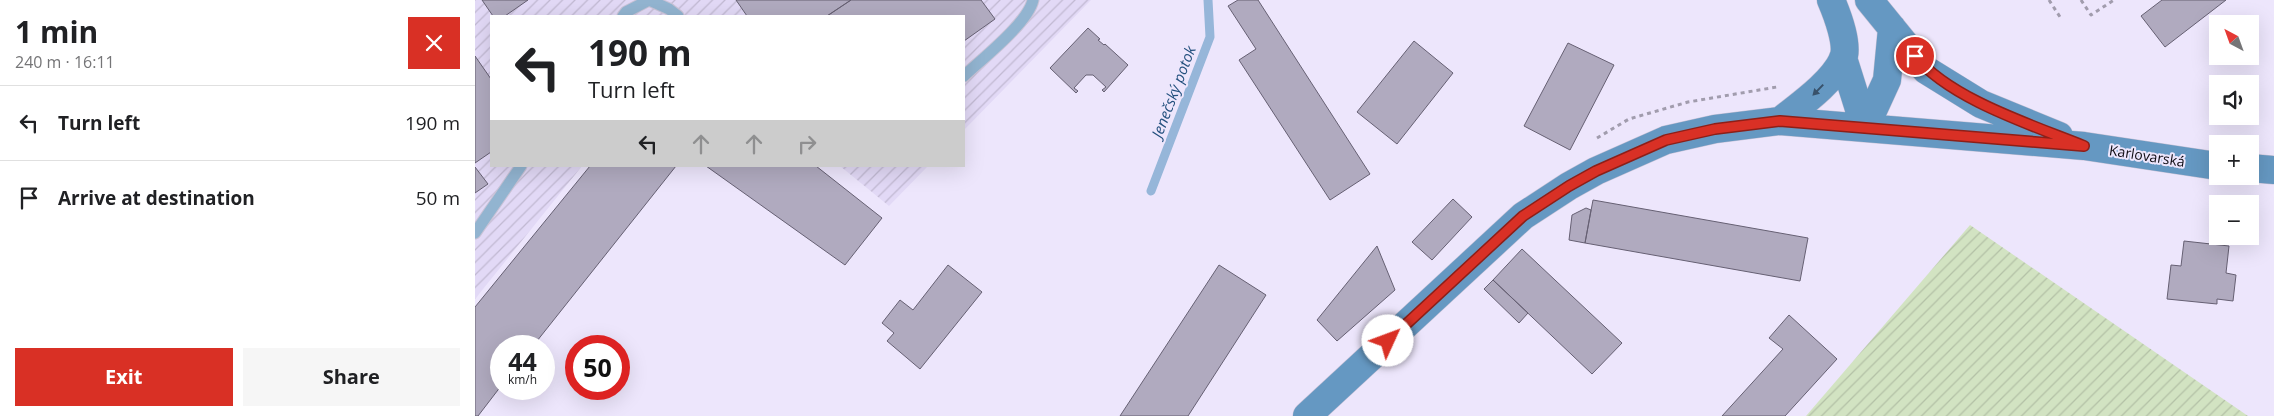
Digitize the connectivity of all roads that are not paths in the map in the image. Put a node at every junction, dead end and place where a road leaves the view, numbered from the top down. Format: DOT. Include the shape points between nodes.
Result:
graph roads {
  1 [pos="1033,0"];
  2 [pos="1831,0"];
  3 [pos="1869,0"];
  4 [pos="624,15"];
  5 [pos="677,15"];
  6 [pos="1892,28"];
  7 [pos="1843,58"];
  8 [pos="965,75"];
  9 [pos="1780,121"];
  10 [pos="1865,128"];
  11 [pos="2084,146"];
  12 [pos="2209,165"];
  13 [pos="520,167"];
  14 [pos="2259,169"];
  15 [pos="2274,170"];
  16 [pos="475,234"];
  17 [pos="1307,416"];
  1 -- 8 [label="lane" via="1032,8 1010,33"];
  2 -- 7 [label="main road" via="1842,25"];
  3 -- 6 [label="main road"];
  4 -- 5 [label="lane" via="649,0"];
  6 -- 10 [label="main road" via="1887,80"];
  6 -- 11 [label="main road" via="1927,70 1981,104"];
  7 -- 9 [label="main road, one-way" via="1819,91"];
  7 -- 10 [label="main road"];
  9 -- 10 [label="main road, Karlovarská"];
  9 -- 17 [label="main road, Karlovarská" via="1715,129 1652,145 1562,190 1523,216"];
  10 -- 11 [label="main road, Karlovarská"];
  11 -- 12 [label="main road, Karlovarská"];
  13 -- 16 [label="lane"];
  14 -- 15 [label="main road"];
}
